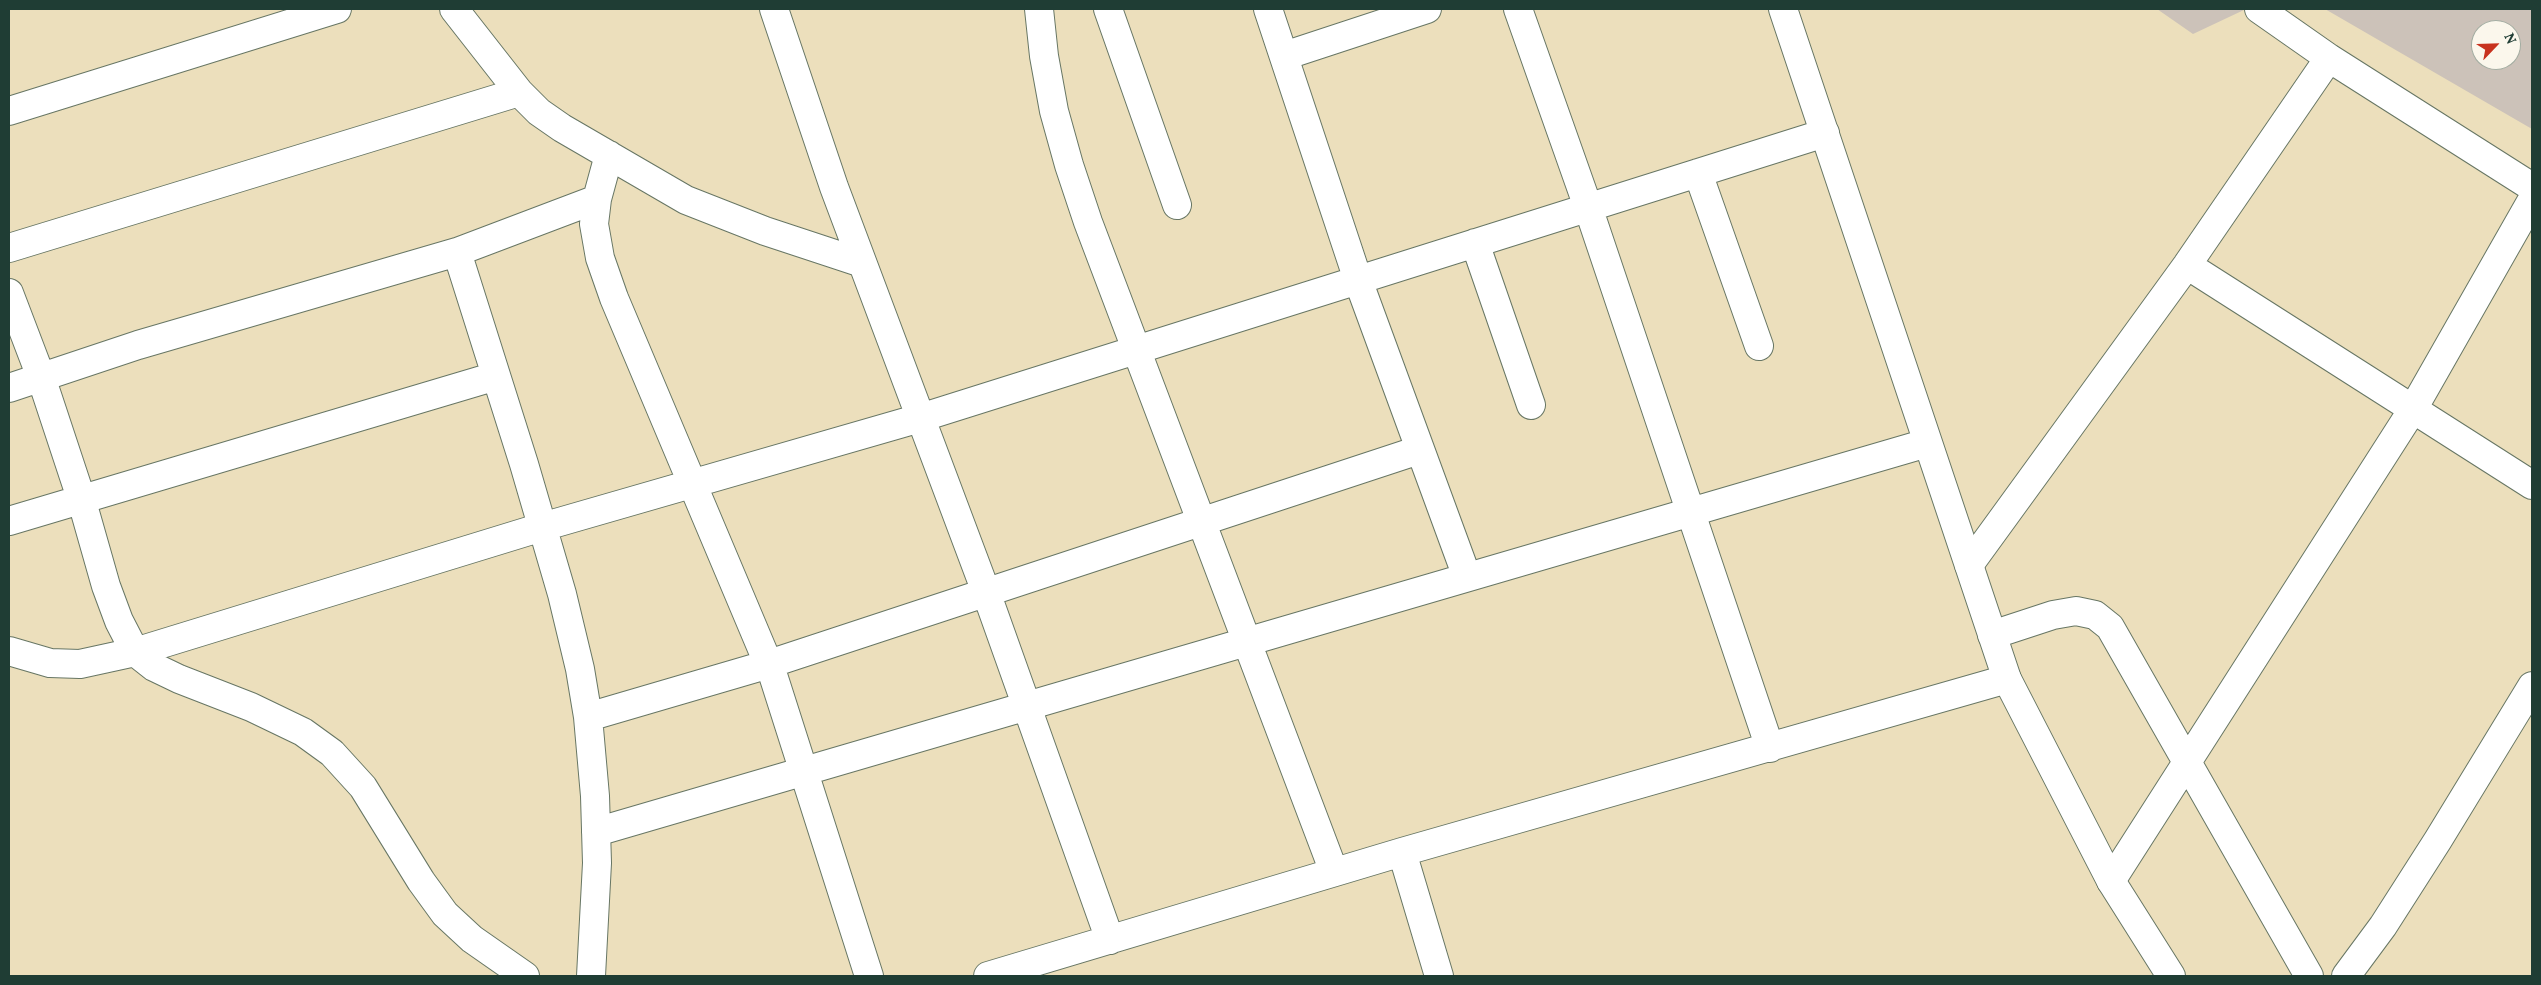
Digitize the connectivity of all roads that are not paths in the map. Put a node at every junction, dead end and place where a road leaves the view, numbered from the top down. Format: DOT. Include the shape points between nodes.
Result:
graph roads {
  1 [pos="337,9"];
  2 [pos="454,9"];
  3 [pos="774,9"];
  4 [pos="1039,9"];
  5 [pos="1108,9"];
  6 [pos="1268,9"];
  7 [pos="1427,9"];
  8 [pos="1518,9"];
  9 [pos="1783,9"];
  10 [pos="2259,9"];
  11 [pos="1284,56"];
  12 [pos="2329,58"];
  13 [pos="519,92"];
  14 [pos="9,111"];
  15 [pos="1825,133"];
  16 [pos="608,155"];
  17 [pos="1698,173"];
  18 [pos="2532,188"];
  19 [pos="598,199"];
  20 [pos="2532,200"];
  21 [pos="1177,205"];
  22 [pos="1588,208"];
  23 [pos="1475,243"];
  24 [pos="9,248"];
  25 [pos="457,252"];
  26 [pos="862,263"];
  27 [pos="2187,265"];
  28 [pos="1358,280"];
  29 [pos="9,293"];
  30 [pos="1759,346"];
  31 [pos="1137,349"];
  32 [pos="496,376"];
  33 [pos="41,377"];
  34 [pos="9,388"];
  35 [pos="1530,405"];
  36 [pos="2413,409"];
  37 [pos="920,418"];
  38 [pos="1927,443"];
  39 [pos="1419,450"];
  40 [pos="693,484"];
  41 [pos="2532,485"];
  42 [pos="81,498"];
  43 [pos="1689,511"];
  44 [pos="9,521"];
  45 [pos="1202,521"];
  46 [pos="542,527"];
  47 [pos="1969,564"];
  48 [pos="1467,577"];
  49 [pos="986,592"];
  50 [pos="1992,635"];
  51 [pos="1247,640"];
  52 [pos="9,651"];
  53 [pos="135,652"];
  54 [pos="769,664"];
  55 [pos="2007,679"];
  56 [pos="2532,686"];
  57 [pos="1026,706"];
  58 [pos="588,717"];
  59 [pos="1770,748"];
  60 [pos="2188,762"];
  61 [pos="804,771"];
  62 [pos="596,832"];
  63 [pos="1402,852"];
  64 [pos="1334,872"];
  65 [pos="2111,881"];
  66 [pos="1110,940"];
  67 [pos="1058,966"];
  68 [pos="525,976"];
  69 [pos="591,976"];
  70 [pos="869,976"];
  71 [pos="988,976"];
  72 [pos="1439,976"];
  73 [pos="2171,976"];
  74 [pos="2309,976"];
  75 [pos="2346,976"];
  1 -- 14 [label="street"];
  2 -- 13 [label="street"];
  3 -- 26 [label="street"];
  4 -- 31 [label="street" via="1054,111 1069,165"];
  5 -- 21 [label="street"];
  6 -- 11 [label="street"];
  7 -- 11 [label="street"];
  8 -- 22 [label="street"];
  9 -- 15 [label="street"];
  10 -- 12 [label="street"];
  11 -- 28 [label="street"];
  12 -- 18 [label="street"];
  12 -- 27 [label="street"];
  13 -- 16 [label="street" via="539,112"];
  13 -- 24 [label="street"];
  15 -- 17 [label="street"];
  15 -- 38 [label="street"];
  16 -- 19 [label="street"];
  16 -- 26 [label="street" via="710,211"];
  17 -- 22 [label="street"];
  17 -- 30 [label="street"];
  19 -- 25 [label="street"];
  19 -- 40 [label="street" via="594,224 600,258"];
  20 -- 36 [label="street"];
  22 -- 23 [label="street"];
  22 -- 43 [label="street"];
  23 -- 28 [label="street"];
  23 -- 35 [label="street"];
  25 -- 32 [label="street"];
  25 -- 33 [label="street" via="138,345"];
  26 -- 37 [label="street"];
  27 -- 36 [label="street"];
  27 -- 47 [label="street"];
  28 -- 31 [label="street"];
  28 -- 39 [label="street"];
  29 -- 33 [label="street"];
  31 -- 37 [label="street"];
  31 -- 45 [label="street"];
  32 -- 42 [label="street"];
  32 -- 46 [label="street"];
  33 -- 34 [label="street"];
  33 -- 42 [label="street"];
  36 -- 41 [label="street"];
  36 -- 60 [label="street"];
  37 -- 40 [label="street"];
  37 -- 49 [label="street"];
  38 -- 43 [label="street"];
  38 -- 47 [label="street"];
  39 -- 45 [label="street"];
  39 -- 48 [label="street"];
  40 -- 46 [label="street"];
  40 -- 54 [label="street"];
  42 -- 44 [label="street"];
  42 -- 53 [label="street" via="106,586"];
  43 -- 48 [label="street"];
  43 -- 59 [label="street"];
  45 -- 49 [label="street"];
  45 -- 51 [label="street"];
  46 -- 53 [label="street"];
  46 -- 58 [label="street" via="562,594"];
  47 -- 50 [label="street"];
  48 -- 51 [label="street"];
  49 -- 54 [label="street"];
  49 -- 57 [label="street"];
  50 -- 55 [label="street"];
  50 -- 60 [label="street" via="2053,614 2076,610 2095,615 2110,628"];
  51 -- 57 [label="street"];
  51 -- 64 [label="street"];
  52 -- 53 [label="street" via="50,663 80,664"];
  53 -- 68 [label="street" via="154,667 179,679 251,707 303,732 332,753 363,787 445,914 472,940"];
  54 -- 58 [label="street"];
  54 -- 61 [label="street"];
  55 -- 59 [label="street"];
  55 -- 65 [label="street"];
  56 -- 75 [label="street" via="2383,926"];
  57 -- 61 [label="street"];
  57 -- 66 [label="street"];
  58 -- 62 [label="street"];
  59 -- 63 [label="street"];
  60 -- 65 [label="street"];
  60 -- 74 [label="street"];
  61 -- 62 [label="street"];
  61 -- 70 [label="street"];
  62 -- 69 [label="street"];
  63 -- 64 [label="street"];
  63 -- 72 [label="street"];
  64 -- 66 [label="street"];
  65 -- 73 [label="street"];
  66 -- 67 [label="street"];
  67 -- 71 [label="street"];
}
